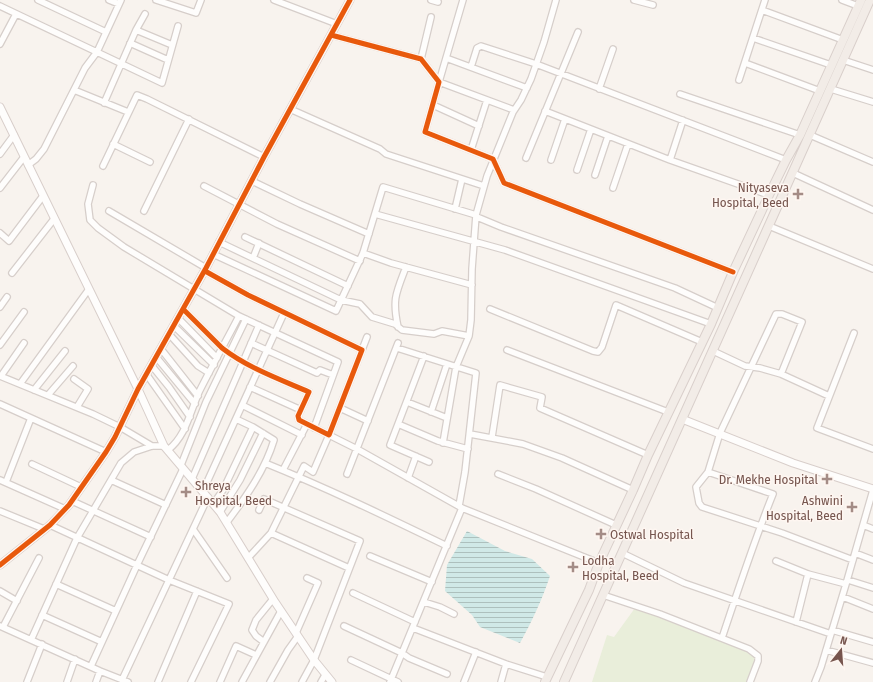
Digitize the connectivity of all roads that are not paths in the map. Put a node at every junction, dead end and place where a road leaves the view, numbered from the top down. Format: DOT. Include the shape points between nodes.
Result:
graph roads {
  1 [pos="38,0"];
  2 [pos="109,0"];
  3 [pos="156,0"];
  4 [pos="201,0"];
  5 [pos="274,0"];
  6 [pos="350,0"];
  7 [pos="432,0"];
  8 [pos="462,0"];
  9 [pos="556,0"];
  10 [pos="634,0"];
  11 [pos="765,0"];
  12 [pos="842,0"];
  13 [pos="870,0"];
  14 [pos="120,2"];
  15 [pos="438,2"];
  16 [pos="860,3"];
  17 [pos="653,5"];
  18 [pos="0,6"];
  19 [pos="762,10"];
  20 [pos="16,14"];
  21 [pos="146,14"];
  22 [pos="431,17"];
  23 [pos="337,24"];
  24 [pos="178,26"];
  25 [pos="136,30"];
  26 [pos="106,32"];
  27 [pos="578,32"];
  28 [pos="331,36"];
  29 [pos="753,38"];
  30 [pos="843,40"];
  31 [pos="130,43"];
  32 [pos="0,44"];
  33 [pos="172,45"];
  34 [pos="613,49"];
  35 [pos="96,52"];
  36 [pos="446,58"];
  37 [pos="421,59"];
  38 [pos="168,60"];
  39 [pos="843,60"];
  40 [pos="121,63"];
  41 [pos="745,63"];
  42 [pos="536,64"];
  43 [pos="831,66"];
  44 [pos="472,67"];
  45 [pos="873,70"];
  46 [pos="561,74"];
  47 [pos="739,80"];
  48 [pos="439,82"];
  49 [pos="527,88"];
  50 [pos="599,89"];
  51 [pos="831,89"];
  52 [pos="74,90"];
  53 [pos="820,91"];
  54 [pos="680,94"];
  55 [pos="487,100"];
  56 [pos="104,102"];
  57 [pos="873,102"];
  58 [pos="433,105"];
  59 [pos="0,107"];
  60 [pos="290,109"];
  61 [pos="514,110"];
  62 [pos="545,111"];
  63 [pos="128,112"];
  64 [pos="189,119"];
  65 [pos="565,119"];
  66 [pos="683,120"];
  67 [pos="479,126"];
  68 [pos="591,129"];
  69 [pos="14,135"];
  70 [pos="800,135"];
  71 [pos="810,135"];
  72 [pos="608,136"];
  73 [pos="113,144"];
  74 [pos="628,144"];
  75 [pos="471,150"];
  76 [pos="0,154"];
  77 [pos="24,157"];
  78 [pos="264,157"];
  79 [pos="526,158"];
  80 [pos="493,159"];
  81 [pos="551,160"];
  82 [pos="670,160"];
  83 [pos="786,160"];
  84 [pos="150,162"];
  85 [pos="873,162"];
  86 [pos="28,165"];
  87 [pos="103,166"];
  88 [pos="576,170"];
  89 [pos="793,173"];
  90 [pos="595,175"];
  91 [pos="462,179"];
  92 [pos="252,180"];
  93 [pos="94,185"];
  94 [pos="204,186"];
  95 [pos="484,186"];
  96 [pos="0,188"];
  97 [pos="613,188"];
  98 [pos="769,195"];
  99 [pos="43,196"];
  100 [pos="239,204"];
  101 [pos="455,208"];
  102 [pos="873,210"];
  103 [pos="109,211"];
  104 [pos="144,211"];
  105 [pos="375,214"];
  106 [pos="477,216"];
  107 [pos="54,218"];
  108 [pos="769,226"];
  109 [pos="0,233"];
  110 [pos="369,234"];
  111 [pos="245,237"];
  112 [pos="474,241"];
  113 [pos="219,242"];
  114 [pos="259,243"];
  115 [pos="363,253"];
  116 [pos="214,254"];
  117 [pos="253,258"];
  118 [pos="360,261"];
  119 [pos="406,268"];
  120 [pos="873,269"];
  121 [pos="205,270"];
  122 [pos="733,272"];
  123 [pos="12,274"];
  124 [pos="472,285"];
  125 [pos="348,286"];
  126 [pos="89,289"];
  127 [pos="194,289"];
  128 [pos="8,297"];
  129 [pos="341,300"];
  130 [pos="0,307"];
  131 [pos="490,308"];
  132 [pos="718,308"];
  133 [pos="183,309"];
  134 [pos="24,312"];
  135 [pos="284,313"];
  136 [pos="239,316"];
  137 [pos="178,318"];
  138 [pos="246,319"];
  139 [pos="711,324"];
  140 [pos="259,325"];
  141 [pos="174,326"];
  142 [pos="398,327"];
  143 [pos="275,333"];
  144 [pos="854,333"];
  145 [pos="169,334"];
  146 [pos="469,336"];
  147 [pos="367,337"];
  148 [pos="702,342"];
  149 [pos="24,343"];
  150 [pos="251,343"];
  151 [pos="0,345"];
  152 [pos="222,348"];
  153 [pos="161,349"];
  154 [pos="266,350"];
  155 [pos="362,350"];
  156 [pos="506,350"];
  157 [pos="65,351"];
  158 [pos="713,351"];
  159 [pos="229,354"];
  160 [pos="424,356"];
  161 [pos="156,358"];
  162 [pos="217,358"];
  163 [pos="242,362"];
  164 [pos="447,364"];
  165 [pos="214,365"];
  166 [pos="73,366"];
  167 [pos="152,366"];
  168 [pos="456,367"];
  169 [pos="751,367"];
  170 [pos="258,370"];
  171 [pos="210,373"];
  172 [pos="781,374"];
  173 [pos="147,375"];
  174 [pos="333,375"];
  175 [pos="0,376"];
  176 [pos="74,379"];
  177 [pos="20,384"];
  178 [pos="250,387"];
  179 [pos="138,389"];
  180 [pos="34,390"];
  181 [pos="48,395"];
  182 [pos="198,396"];
  183 [pos="829,396"];
  184 [pos="407,402"];
  185 [pos="0,404"];
  186 [pos="194,404"];
  187 [pos="242,405"];
  188 [pos="77,407"];
  189 [pos="340,408"];
  190 [pos="301,410"];
  191 [pos="431,412"];
  192 [pos="668,412"];
  193 [pos="190,417"];
  194 [pos="31,418"];
  195 [pos="447,418"];
  196 [pos="236,419"];
  197 [pos="682,419"];
  198 [pos="368,420"];
  199 [pos="307,424"];
  200 [pos="398,424"];
  201 [pos="120,427"];
  202 [pos="253,427"];
  203 [pos="314,428"];
  204 [pos="185,429"];
  205 [pos="263,433"];
  206 [pos="470,434"];
  207 [pos="720,434"];
  208 [pos="302,435"];
  209 [pos="329,435"];
  210 [pos="492,437"];
  211 [pos="443,443"];
  212 [pos="152,446"];
  213 [pos="166,448"];
  214 [pos="357,449"];
  215 [pos="468,449"];
  216 [pos="873,449"];
  217 [pos="106,452"];
  218 [pos="648,455"];
  219 [pos="416,456"];
  220 [pos="429,462"];
  221 [pos="265,463"];
  222 [pos="32,464"];
  223 [pos="182,467"];
  224 [pos="283,470"];
  225 [pos="708,472"];
  226 [pos="347,474"];
  227 [pos="498,474"];
  228 [pos="299,477"];
  229 [pos="408,478"];
  230 [pos="192,479"];
  231 [pos="111,480"];
  232 [pos="3,481"];
  233 [pos="81,487"];
  234 [pos="873,489"];
  235 [pos="633,490"];
  236 [pos="206,494"];
  237 [pos="72,501"];
  238 [pos="214,504"];
  239 [pos="166,505"];
  240 [pos="461,507"];
  241 [pos="284,508"];
  242 [pos="65,509"];
  243 [pos="259,510"];
  244 [pos="0,511"];
  245 [pos="93,511"];
  246 [pos="220,512"];
  247 [pos="227,522"];
  248 [pos="616,525"];
  249 [pos="760,525"];
  250 [pos="863,525"];
  251 [pos="47,527"];
  252 [pos="193,529"];
  253 [pos="873,529"];
  254 [pos="271,534"];
  255 [pos="151,537"];
  256 [pos="77,538"];
  257 [pos="447,546"];
  258 [pos="622,553"];
  259 [pos="855,553"];
  260 [pos="370,556"];
  261 [pos="39,558"];
  262 [pos="248,558"];
  263 [pos="853,560"];
  264 [pos="873,560"];
  265 [pos="776,561"];
  266 [pos="599,562"];
  267 [pos="0,565"];
  268 [pos="137,565"];
  269 [pos="349,568"];
  270 [pos="808,574"];
  271 [pos="227,578"];
  272 [pos="307,578"];
  273 [pos="169,580"];
  274 [pos="432,582"];
  275 [pos="847,582"];
  276 [pos="56,584"];
  277 [pos="873,588"];
  278 [pos="0,591"];
  279 [pos="197,591"];
  280 [pos="353,593"];
  281 [pos="603,595"];
  282 [pos="843,597"];
  283 [pos="273,599"];
  284 [pos="17,601"];
  285 [pos="734,601"];
  286 [pos="424,602"];
  287 [pos="873,609"];
  288 [pos="116,611"];
  289 [pos="281,611"];
  290 [pos="454,614"];
  291 [pos="42,615"];
  292 [pos="415,622"];
  293 [pos="796,622"];
  294 [pos="1,626"];
  295 [pos="344,626"];
  296 [pos="413,628"];
  297 [pos="832,632"];
  298 [pos="297,634"];
  299 [pos="722,638"];
  300 [pos="31,640"];
  301 [pos="102,642"];
  302 [pos="264,642"];
  303 [pos="873,642"];
  304 [pos="42,644"];
  305 [pos="826,650"];
  306 [pos="402,652"];
  307 [pos="476,652"];
  308 [pos="256,656"];
  309 [pos="75,659"];
  310 [pos="314,660"];
  311 [pos="351,660"];
  312 [pos="873,663"];
  313 [pos="506,664"];
  314 [pos="91,666"];
  315 [pos="100,671"];
  316 [pos="447,674"];
  317 [pos="323,679"];
  318 [pos="122,680"];
  319 [pos="391,680"];
  320 [pos="546,680"];
  321 [pos="27,682"];
  322 [pos="67,682"];
  323 [pos="96,682"];
  324 [pos="128,682"];
  325 [pos="158,682"];
  326 [pos="191,682"];
  327 [pos="220,682"];
  328 [pos="242,682"];
  329 [pos="270,682"];
  330 [pos="302,682"];
  331 [pos="332,682"];
  332 [pos="398,682"];
  333 [pos="464,682"];
  334 [pos="501,682"];
  335 [pos="564,682"];
  336 [pos="750,682"];
  337 [pos="815,682"];
  1 -- 26 [label="street"];
  2 -- 14 [label="street"];
  3 -- 4 [label="street" via="196,13"];
  5 -- 23 [label="street"];
  6 -- 23 [label="street"];
  7 -- 15 [label="street"];
  8 -- 36 [label="street"];
  9 -- 42 [label="street"];
  10 -- 17 [label="street"];
  11 -- 19 [label="street"];
  12 -- 16 [label="street"];
  13 -- 39 [label="main road"];
  14 -- 26 [label="street"];
  16 -- 30 [label="main road"];
  18 -- 20 [label="street"];
  19 -- 29 [label="street"];
  19 -- 30 [label="street"];
  20 -- 32 [label="street"];
  20 -- 35 [label="street"];
  21 -- 25 [label="street"];
  22 -- 37 [label="street"];
  23 -- 28 [label="street"];
  24 -- 33 [label="street"];
  25 -- 31 [label="street"];
  25 -- 33 [label="street"];
  26 -- 35 [label="street"];
  27 -- 46 [label="street"];
  28 -- 37 [label="street"];
  28 -- 60 [label="street"];
  29 -- 41 [label="street"];
  29 -- 43 [label="street"];
  30 -- 43 [label="main road"];
  31 -- 38 [label="street"];
  31 -- 40 [label="street"];
  33 -- 38 [label="street"];
  34 -- 50 [label="street"];
  35 -- 40 [label="street"];
  35 -- 52 [label="street"];
  36 -- 44 [label="street"];
  36 -- 48 [label="street"];
  37 -- 48 [label="street"];
  38 -- 40 [label="street" via="162,83"];
  39 -- 45 [label="street"];
  39 -- 51 [label="main road"];
  40 -- 56 [label="street"];
  41 -- 47 [label="street"];
  41 -- 53 [label="street"];
  42 -- 44 [label="street" via="482,46 477,48"];
  42 -- 46 [label="street"];
  42 -- 49 [label="street"];
  43 -- 53 [label="main road"];
  44 -- 49 [label="street"];
  46 -- 50 [label="street"];
  46 -- 62 [label="street"];
  48 -- 55 [label="street"];
  48 -- 58 [label="street"];
  49 -- 61 [label="street"];
  50 -- 66 [label="street"];
  51 -- 57 [label="street"];
  51 -- 71 [label="main road"];
  52 -- 56 [label="street"];
  52 -- 86 [label="street" via="44,149"];
  53 -- 70 [label="main road"];
  54 -- 70 [label="street"];
  55 -- 61 [label="street"];
  55 -- 67 [label="street"];
  56 -- 63 [label="street"];
  58 -- 67 [label="street"];
  58 -- 75 [label="street" via="425,132"];
  59 -- 69 [label="street"];
  60 -- 78 [label="street"];
  60 -- 91 [label="street" via="386,154"];
  61 -- 80 [label="street"];
  62 -- 65 [label="street"];
  62 -- 79 [label="street"];
  63 -- 64 [label="street" via="137,95"];
  63 -- 73 [label="street"];
  64 -- 78 [label="street"];
  64 -- 104 [label="street"];
  65 -- 68 [label="street"];
  65 -- 81 [label="street"];
  66 -- 82 [label="street"];
  66 -- 83 [label="street"];
  67 -- 75 [label="street"];
  68 -- 72 [label="street"];
  68 -- 88 [label="street"];
  69 -- 76 [label="street"];
  69 -- 77 [label="street"];
  70 -- 83 [label="main road"];
  71 -- 85 [label="street"];
  71 -- 89 [label="main road"];
  72 -- 74 [label="street"];
  72 -- 90 [label="street"];
  73 -- 84 [label="street"];
  73 -- 87 [label="street"];
  74 -- 82 [label="street"];
  74 -- 97 [label="street"];
  75 -- 80 [label="street"];
  77 -- 86 [label="street"];
  77 -- 96 [label="street"];
  78 -- 92 [label="street"];
  80 -- 95 [label="street"];
  80 -- 122 [label="street" via="504,183"];
  82 -- 98 [label="street"];
  83 -- 98 [label="main road"];
  86 -- 99 [label="street"];
  89 -- 102 [label="street"];
  89 -- 108 [label="main road"];
  91 -- 95 [label="street"];
  91 -- 101 [label="street"];
  92 -- 100 [label="street"];
  92 -- 110 [label="street"];
  93 -- 127 [label="street" via="88,204 90,220 124,247"];
  94 -- 100 [label="street"];
  95 -- 106 [label="street"];
  98 -- 122 [label="main road"];
  99 -- 107 [label="street"];
  99 -- 109 [label="street" via="9,241"];
  100 -- 113 [label="street"];
  100 -- 118 [label="street"];
  101 -- 105 [label="street" via="383,187"];
  101 -- 106 [label="street"];
  103 -- 121 [label="street"];
  105 -- 110 [label="street"];
  105 -- 112 [label="street"];
  106 -- 112 [label="street"];
  106 -- 132 [label="street" via="501,227 675,288"];
  107 -- 123 [label="street"];
  107 -- 126 [label="street"];
  108 -- 120 [label="street"];
  108 -- 158 [label="main road"];
  110 -- 115 [label="street"];
  111 -- 114 [label="street"];
  112 -- 124 [label="street"];
  112 -- 139 [label="street" via="535,260"];
  113 -- 116 [label="street"];
  113 -- 117 [label="street"];
  114 -- 117 [label="street"];
  114 -- 125 [label="street"];
  115 -- 118 [label="street"];
  115 -- 119 [label="street"];
  116 -- 121 [label="street"];
  116 -- 129 [label="street" via="336,312"];
  117 -- 129 [label="street"];
  118 -- 125 [label="street"];
  119 -- 124 [label="street"];
  119 -- 142 [label="street" via="395,296"];
  121 -- 127 [label="street"];
  121 -- 135 [label="street"];
  122 -- 132 [label="main road"];
  124 -- 146 [label="street"];
  125 -- 129 [label="street"];
  126 -- 177 [label="street"];
  126 -- 179 [label="street"];
  127 -- 133 [label="street"];
  127 -- 136 [label="street"];
  128 -- 130 [label="street"];
  129 -- 142 [label="street" via="360,304 372,317"];
  131 -- 148 [label="street" via="598,352 616,305"];
  132 -- 139 [label="main road"];
  133 -- 137 [label="street"];
  133 -- 152 [label="street"];
  134 -- 151 [label="street"];
  135 -- 143 [label="street"];
  135 -- 155 [label="street"];
  136 -- 138 [label="street"];
  136 -- 152 [label="street"];
  137 -- 141 [label="street"];
  137 -- 162 [label="street"];
  138 -- 140 [label="street"];
  138 -- 159 [label="street"];
  139 -- 148 [label="main road"];
  140 -- 143 [label="street"];
  140 -- 150 [label="street"];
  141 -- 145 [label="street"];
  141 -- 165 [label="street"];
  142 -- 146 [label="street" via="402,330 434,334 442,331"];
  143 -- 154 [label="street"];
  143 -- 174 [label="street" via="338,362"];
  144 -- 183 [label="street"];
  145 -- 153 [label="street"];
  145 -- 171 [label="street" via="198,366"];
  146 -- 168 [label="street"];
  147 -- 155 [label="street"];
  148 -- 192 [label="main road"];
  149 -- 175 [label="street"];
  150 -- 154 [label="street"];
  150 -- 163 [label="street"];
  152 -- 159 [label="street"];
  152 -- 162 [label="street"];
  153 -- 161 [label="street"];
  153 -- 182 [label="street"];
  154 -- 170 [label="street"];
  154 -- 174 [label="street" via="317,373 320,370"];
  155 -- 189 [label="street"];
  156 -- 192 [label="street"];
  157 -- 180 [label="street"];
  158 -- 169 [label="street" via="731,361"];
  158 -- 197 [label="main road"];
  159 -- 163 [label="street"];
  159 -- 223 [label="street" via="206,402"];
  160 -- 164 [label="street"];
  160 -- 184 [label="street"];
  160 -- 198 [label="street" via="398,346"];
  161 -- 167 [label="street"];
  161 -- 186 [label="street"];
  162 -- 165 [label="street"];
  163 -- 170 [label="street"];
  163 -- 230 [label="street"];
  164 -- 168 [label="street"];
  164 -- 191 [label="street"];
  165 -- 171 [label="street"];
  166 -- 181 [label="street"];
  167 -- 173 [label="street"];
  167 -- 193 [label="street"];
  168 -- 195 [label="street"];
  168 -- 206 [label="street" via="476,373"];
  169 -- 172 [label="street"];
  169 -- 172 [label="street" via="776,314 782,314 802,322"];
  169 -- 207 [label="street"];
  170 -- 178 [label="street"];
  170 -- 190 [label="street" via="309,392"];
  171 -- 182 [label="street"];
  172 -- 183 [label="street"];
  173 -- 179 [label="street"];
  173 -- 204 [label="street"];
  174 -- 203 [label="street"];
  175 -- 177 [label="street"];
  176 -- 188 [label="street" via="88,389"];
  177 -- 180 [label="street"];
  178 -- 187 [label="street"];
  178 -- 190 [label="street"];
  179 -- 201 [label="street"];
  179 -- 213 [label="street"];
  180 -- 181 [label="street"];
  181 -- 188 [label="street"];
  182 -- 186 [label="street"];
  183 -- 216 [label="street" via="817,428"];
  184 -- 191 [label="street"];
  184 -- 200 [label="street"];
  185 -- 194 [label="street"];
  186 -- 193 [label="street"];
  187 -- 196 [label="street"];
  187 -- 208 [label="street"];
  188 -- 201 [label="street"];
  189 -- 198 [label="street"];
  189 -- 209 [label="street"];
  190 -- 199 [label="street" via="299,420"];
  191 -- 195 [label="street"];
  192 -- 218 [label="main road"];
  193 -- 204 [label="street"];
  194 -- 217 [label="street"];
  194 -- 232 [label="street"];
  195 -- 211 [label="street"];
  196 -- 202 [label="street"];
  196 -- 236 [label="street"];
  197 -- 207 [label="street"];
  197 -- 258 [label="main road"];
  198 -- 214 [label="street"];
  199 -- 203 [label="street"];
  199 -- 208 [label="street"];
  200 -- 211 [label="street"];
  200 -- 219 [label="street" via="390,445"];
  201 -- 212 [label="street"];
  201 -- 217 [label="street"];
  202 -- 205 [label="street"];
  202 -- 238 [label="street"];
  203 -- 209 [label="street"];
  204 -- 213 [label="street" via="175,444"];
  205 -- 221 [label="street" via="274,440"];
  205 -- 246 [label="street" via="240,480"];
  206 -- 210 [label="street"];
  206 -- 215 [label="street"];
  207 -- 225 [label="street"];
  207 -- 234 [label="street" via="793,463"];
  208 -- 224 [label="street"];
  209 -- 214 [label="street"];
  209 -- 228 [label="street" via="313,472 304,466"];
  210 -- 218 [label="street" via="500,385 542,397 540,408"];
  210 -- 235 [label="street" via="523,444 562,458"];
  211 -- 215 [label="street"];
  212 -- 213 [label="street"];
  212 -- 231 [label="street" via="134,452 121,463"];
  213 -- 223 [label="street"];
  214 -- 226 [label="street"];
  214 -- 229 [label="street"];
  215 -- 240 [label="street"];
  217 -- 233 [label="street"];
  218 -- 235 [label="main road"];
  219 -- 220 [label="street"];
  219 -- 229 [label="street"];
  221 -- 224 [label="street"];
  221 -- 247 [label="street" via="244,500"];
  222 -- 233 [label="street"];
  223 -- 230 [label="street"];
  223 -- 239 [label="street"];
  224 -- 228 [label="street"];
  225 -- 249 [label="street" via="696,486 699,504"];
  225 -- 249 [label="street" via="773,494"];
  227 -- 248 [label="street"];
  228 -- 241 [label="street"];
  228 -- 257 [label="street"];
  229 -- 240 [label="street"];
  230 -- 236 [label="street"];
  231 -- 239 [label="street"];
  231 -- 245 [label="street"];
  232 -- 242 [label="street"];
  233 -- 237 [label="street"];
  234 -- 250 [label="street"];
  235 -- 248 [label="main road"];
  236 -- 238 [label="street"];
  236 -- 252 [label="street"];
  237 -- 242 [label="street"];
  237 -- 245 [label="street"];
  238 -- 246 [label="street"];
  239 -- 255 [label="street"];
  240 -- 257 [label="street"];
  240 -- 266 [label="street"];
  241 -- 243 [label="street" via="264,499"];
  241 -- 254 [label="street"];
  241 -- 269 [label="street" via="360,541"];
  242 -- 251 [label="street"];
  244 -- 251 [label="street"];
  245 -- 255 [label="street"];
  245 -- 256 [label="street"];
  246 -- 247 [label="street"];
  247 -- 262 [label="street"];
  248 -- 266 [label="main road"];
  249 -- 263 [label="street"];
  249 -- 285 [label="street"];
  250 -- 253 [label="street"];
  250 -- 259 [label="street"];
  251 -- 256 [label="street"];
  251 -- 267 [label="street"];
  252 -- 271 [label="street"];
  252 -- 273 [label="street"];
  254 -- 262 [label="street"];
  254 -- 269 [label="street"];
  255 -- 268 [label="street"];
  256 -- 268 [label="street"];
  256 -- 276 [label="street"];
  257 -- 274 [label="street"];
  258 -- 281 [label="main road"];
  258 -- 285 [label="street" via="684,583"];
  259 -- 263 [label="street"];
  259 -- 264 [label="street"];
  260 -- 274 [label="street"];
  261 -- 284 [label="street"];
  262 -- 283 [label="street"];
  263 -- 275 [label="street"];
  265 -- 270 [label="street"];
  266 -- 320 [label="main road" via="589,590"];
  268 -- 273 [label="street"];
  268 -- 288 [label="street"];
  269 -- 310 [label="street"];
  270 -- 275 [label="street"];
  270 -- 293 [label="street"];
  272 -- 298 [label="street" via="318,583"];
  273 -- 279 [label="street"];
  273 -- 318 [label="street"];
  274 -- 286 [label="street"];
  275 -- 277 [label="street"];
  275 -- 282 [label="street"];
  276 -- 288 [label="street"];
  276 -- 291 [label="street"];
  278 -- 284 [label="street"];
  279 -- 325 [label="street"];
  279 -- 326 [label="street" via="230,604"];
  280 -- 292 [label="street"];
  281 -- 299 [label="street"];
  281 -- 335 [label="main road"];
  282 -- 287 [label="street"];
  282 -- 297 [label="street"];
  283 -- 289 [label="street"];
  283 -- 302 [label="street" via="256,620 252,630"];
  284 -- 294 [label="street"];
  285 -- 293 [label="street"];
  285 -- 299 [label="street"];
  286 -- 290 [label="street"];
  286 -- 292 [label="street"];
  288 -- 301 [label="street"];
  289 -- 298 [label="street"];
  289 -- 302 [label="street"];
  291 -- 300 [label="street"];
  291 -- 301 [label="street"];
  292 -- 296 [label="street"];
  293 -- 297 [label="street"];
  294 -- 300 [label="street"];
  295 -- 306 [label="street"];
  296 -- 306 [label="street"];
  296 -- 307 [label="street"];
  297 -- 303 [label="street"];
  297 -- 305 [label="street"];
  298 -- 310 [label="street"];
  298 -- 329 [label="street"];
  299 -- 336 [label="street" via="749,649 758,656"];
  300 -- 304 [label="street"];
  301 -- 314 [label="street"];
  302 -- 308 [label="street"];
  304 -- 309 [label="street"];
  304 -- 321 [label="street"];
  305 -- 312 [label="street"];
  305 -- 337 [label="street"];
  306 -- 316 [label="street" via="409,658"];
  306 -- 319 [label="street"];
  307 -- 313 [label="street"];
  307 -- 333 [label="street"];
  308 -- 327 [label="street" via="236,646"];
  308 -- 328 [label="street"];
  309 -- 314 [label="street"];
  309 -- 322 [label="street"];
  310 -- 317 [label="street"];
  310 -- 330 [label="street"];
  311 -- 319 [label="street"];
  313 -- 320 [label="street"];
  313 -- 334 [label="street"];
  314 -- 315 [label="street"];
  315 -- 318 [label="street"];
  315 -- 323 [label="street"];
  317 -- 331 [label="street"];
  318 -- 324 [label="street"];
  319 -- 332 [label="street"];
}
